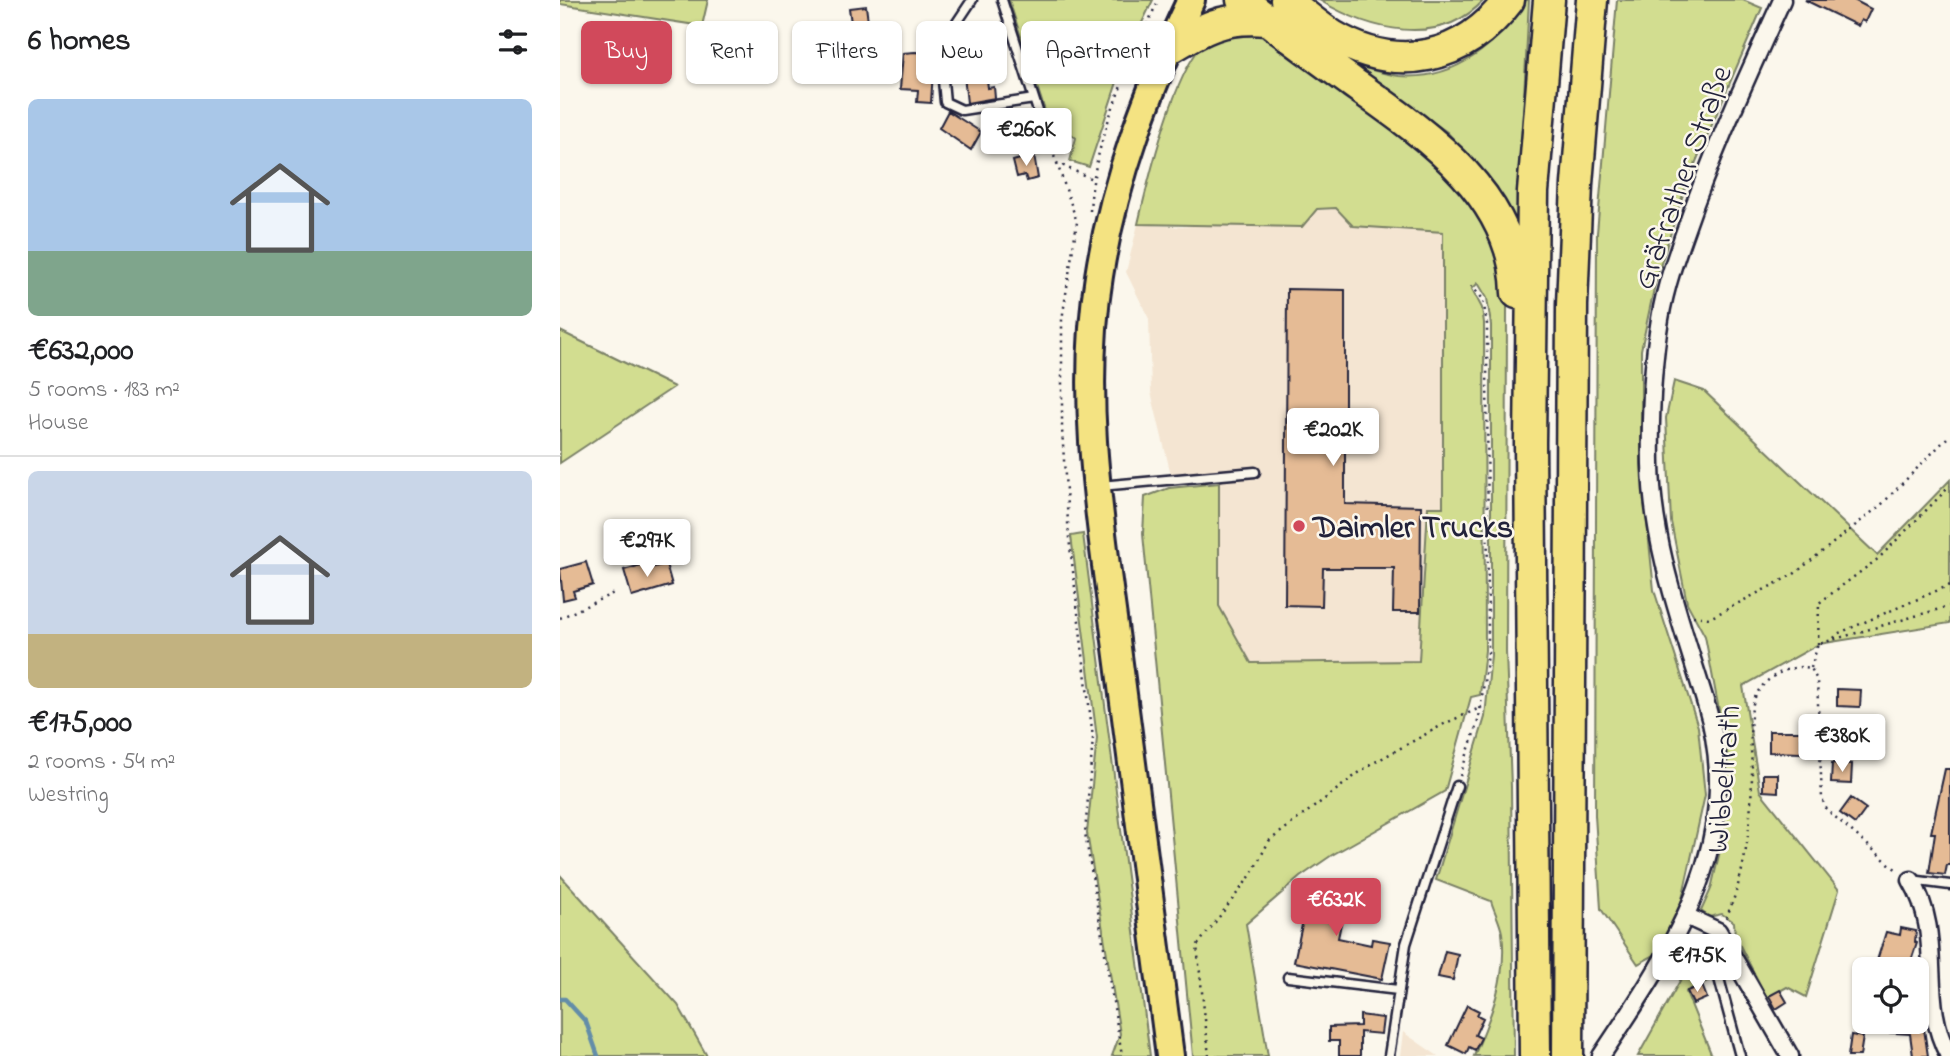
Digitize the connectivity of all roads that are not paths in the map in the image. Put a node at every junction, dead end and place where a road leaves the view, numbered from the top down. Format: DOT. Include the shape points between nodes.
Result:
graph roads {
  1 [pos="972,0"];
  2 [pos="1002,0"];
  3 [pos="1191,0"];
  4 [pos="1242,0"];
  5 [pos="1509,0"];
  6 [pos="1549,0"];
  7 [pos="1592,0"];
  8 [pos="1782,0"];
  9 [pos="1282,5"];
  10 [pos="1175,33"];
  11 [pos="1175,45"];
  12 [pos="1155,84"];
  13 [pos="1034,99"];
  14 [pos="1049,145"];
  15 [pos="1530,443"];
  16 [pos="1255,472"];
  17 [pos="1097,486"];
  18 [pos="1457,786"];
  19 [pos="1911,880"];
  20 [pos="1950,885"];
  21 [pos="1688,917"];
  22 [pos="1730,948"];
  23 [pos="1288,977"];
  24 [pos="1398,990"];
  25 [pos="1170,1056"];
  26 [pos="1389,1056"];
  27 [pos="1535,1056"];
  28 [pos="1568,1056"];
  29 [pos="1601,1056"];
  30 [pos="1740,1056"];
  31 [pos="1790,1056"];
  32 [pos="1949,1056"];
  1 -- 13 [label="lane" via="940,48 945,102 962,110"];
  2 -- 13 [label="lane"];
  3 -- 10 [label="main road"];
  4 -- 9 [label="highway"];
  5 -- 9 [label="highway" via="1488,24 1463,42 1437,54 1409,59 1365,51"];
  6 -- 15 [label="highway" via="1533,192"];
  7 -- 28 [label="highway" via="1577,170 1572,305"];
  8 -- 21 [label="street, Gräfrather Straße" via="1723,128 1672,268 1660,317 1651,469 1661,543 1707,707 1716,760 1715,821"];
  9 -- 11 [label="highway" via="1202,29"];
  9 -- 15 [label="highway" via="1454,161 1500,223 1512,256"];
  12 -- 17 [label="main road" via="1109,223 1098,277 1091,378"];
  13 -- 14 [label="lane"];
  15 -- 27 [label="highway"];
  16 -- 17 [label="lane"];
  17 -- 25 [label="main road"];
  18 -- 24 [label="lane" via="1406,944"];
  19 -- 20 [label="lane"];
  19 -- 32 [label="street" via="1930,928 1933,1017"];
  21 -- 22 [label="street" via="1718,930"];
  21 -- 29 [label="street, Gräfrather Straße"];
  22 -- 30 [label="lane" via="1717,971"];
  22 -- 31 [label="street"];
  23 -- 24 [label="lane"];
  24 -- 26 [label="lane"];
}
